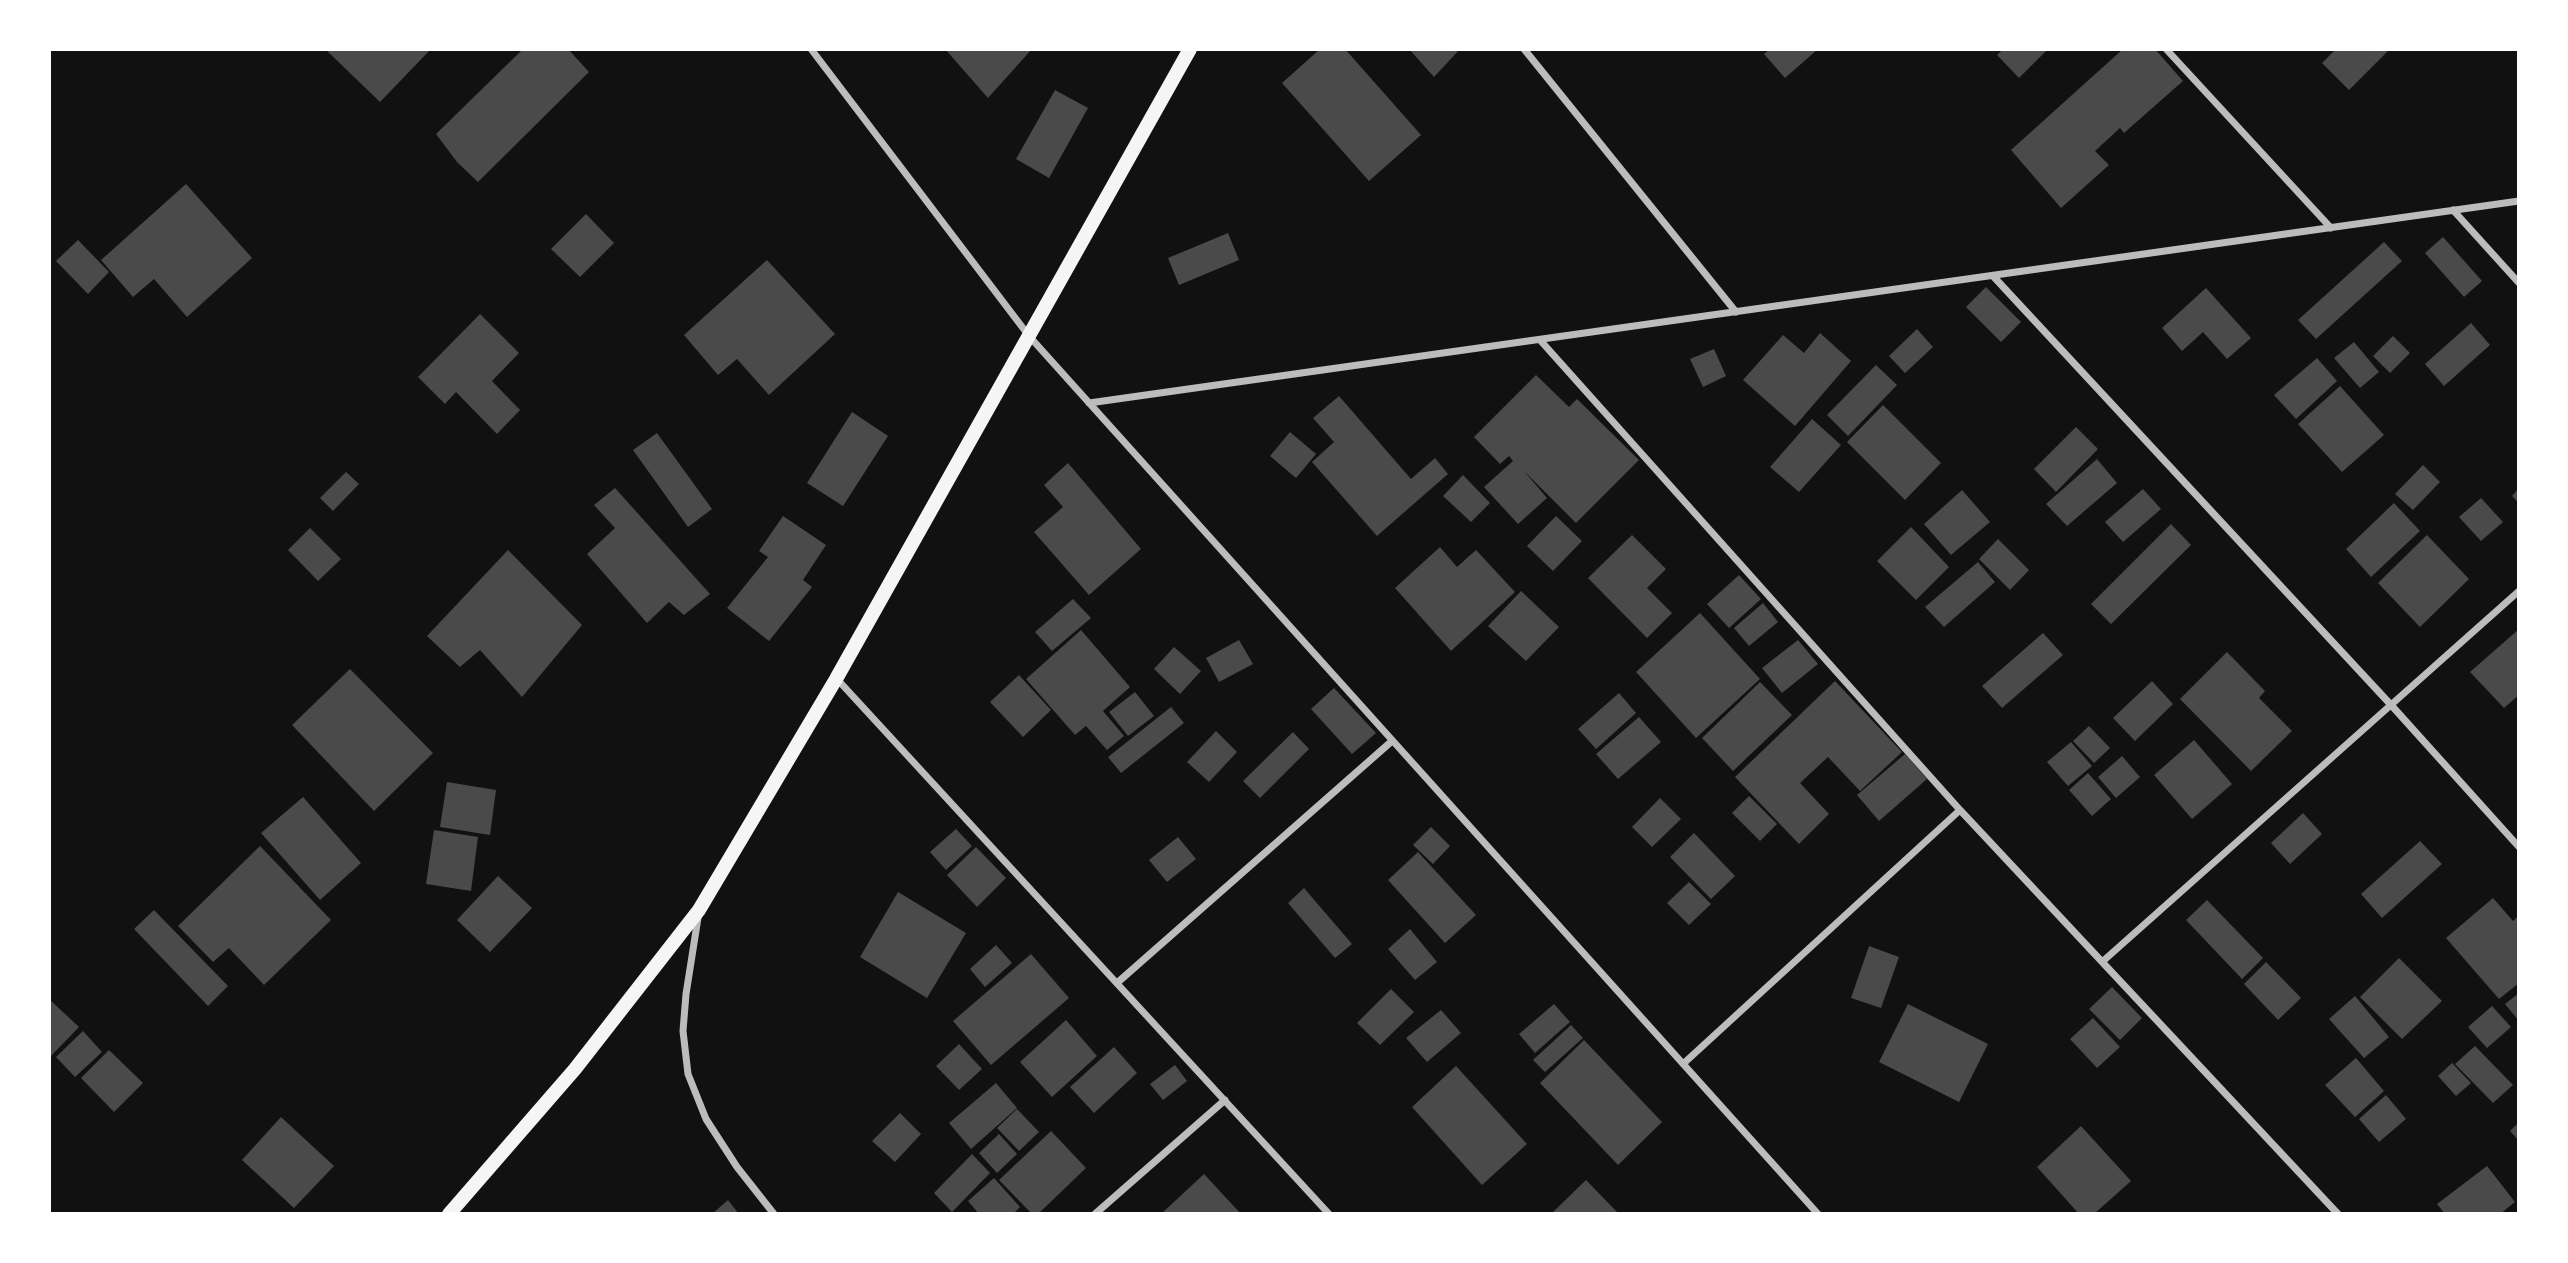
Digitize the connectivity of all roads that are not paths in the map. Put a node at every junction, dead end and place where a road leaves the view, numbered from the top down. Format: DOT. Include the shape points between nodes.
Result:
graph roads {
  1 [pos="811,49"];
  2 [pos="1190,49"];
  3 [pos="1524,49"];
  4 [pos="2166,49"];
  5 [pos="2519,201"];
  6 [pos="2453,211"];
  7 [pos="2331,228"];
  8 [pos="1993,276"];
  9 [pos="2519,283"];
  10 [pos="1736,312"];
  11 [pos="1029,336"];
  12 [pos="1540,340"];
  13 [pos="1089,403"];
  14 [pos="2519,590"];
  15 [pos="836,679"];
  16 [pos="2392,706"];
  17 [pos="1392,741"];
  18 [pos="1960,810"];
  19 [pos="2519,847"];
  20 [pos="699,910"];
  21 [pos="2102,962"];
  22 [pos="1117,983"];
  23 [pos="1683,1064"];
  24 [pos="1225,1101"];
  25 [pos="449,1214"];
  26 [pos="774,1214"];
  27 [pos="1095,1214"];
  28 [pos="1329,1214"];
  29 [pos="1818,1214"];
  30 [pos="2338,1214"];
  1 -- 11 [label="street"];
  2 -- 11 [label="main road"];
  3 -- 10 [label="street"];
  4 -- 7 [label="street"];
  5 -- 6 [label="street"];
  6 -- 7 [label="street"];
  6 -- 9 [label="street"];
  7 -- 8 [label="street"];
  8 -- 10 [label="street"];
  8 -- 16 [label="street"];
  10 -- 12 [label="street"];
  11 -- 13 [label="street"];
  11 -- 15 [label="main road"];
  12 -- 13 [label="street"];
  12 -- 18 [label="street"];
  13 -- 17 [label="street"];
  14 -- 16 [label="street"];
  15 -- 20 [label="main road"];
  15 -- 22 [label="street"];
  16 -- 19 [label="street"];
  16 -- 21 [label="street"];
  17 -- 22 [label="street"];
  17 -- 23 [label="street"];
  18 -- 21 [label="street"];
  18 -- 23 [label="street"];
  20 -- 25 [label="main road" via="575,1069"];
  20 -- 26 [label="street" via="683,1031 688,1074 706,1119"];
  21 -- 30 [label="street"];
  22 -- 24 [label="street"];
  23 -- 29 [label="street"];
  24 -- 27 [label="street"];
  24 -- 28 [label="street"];
}
